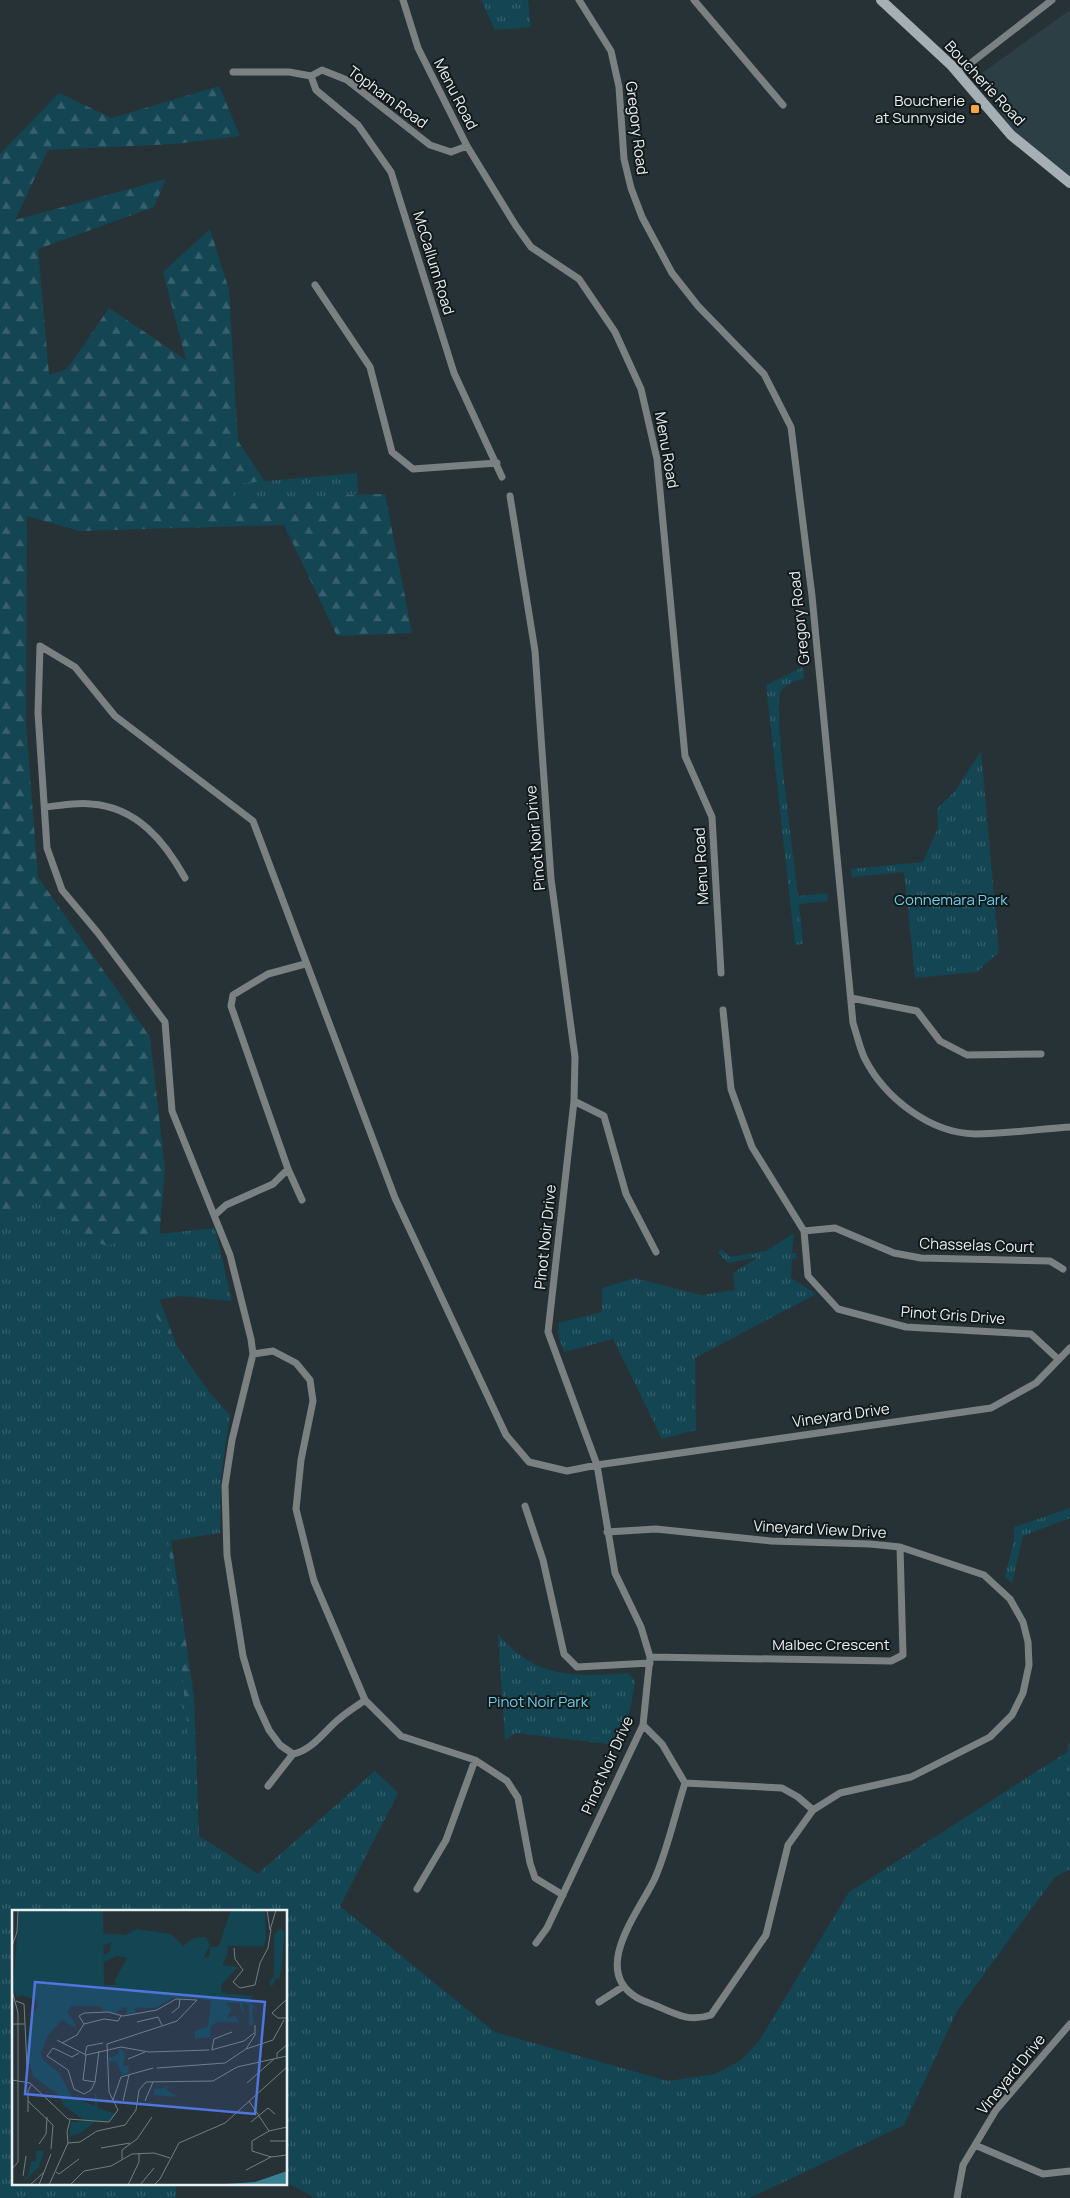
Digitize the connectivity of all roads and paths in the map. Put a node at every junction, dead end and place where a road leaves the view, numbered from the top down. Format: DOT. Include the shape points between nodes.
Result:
graph roads {
  1 [pos="404,0"];
  2 [pos="579,0"];
  3 [pos="694,0"];
  4 [pos="881,0"];
  5 [pos="1052,0"];
  6 [pos="233,72"];
  7 [pos="958,73"];
  8 [pos="311,76"];
  9 [pos="783,105"];
  10 [pos="467,146"];
  11 [pos="1070,183"];
  12 [pos="315,285"];
  13 [pos="497,463"];
  14 [pos="502,477"];
  15 [pos="510,496"];
  16 [pos="44,807"];
  17 [pos="185,878"];
  18 [pos="306,964"];
  19 [pos="720,973"];
  20 [pos="851,998"];
  21 [pos="723,1010"];
  22 [pos="1041,1054"];
  23 [pos="574,1101"];
  24 [pos="1070,1127"];
  25 [pos="288,1170"];
  26 [pos="302,1200"];
  27 [pos="215,1215"];
  28 [pos="804,1231"];
  29 [pos="656,1252"];
  30 [pos="1063,1269"];
  31 [pos="1070,1348"];
  32 [pos="254,1354"];
  33 [pos="1058,1359"];
  34 [pos="597,1465"];
  35 [pos="525,1506"];
  36 [pos="607,1532"];
  37 [pos="900,1547"];
  38 [pos="650,1660"];
  39 [pos="365,1700"];
  40 [pos="643,1725"];
  41 [pos="294,1754"];
  42 [pos="475,1760"];
  43 [pos="685,1783"];
  44 [pos="268,1786"];
  45 [pos="813,1810"];
  46 [pos="417,1889"];
  47 [pos="563,1895"];
  48 [pos="536,1943"];
  49 [pos="624,1986"];
  50 [pos="599,2002"];
  51 [pos="1070,2024"];
  52 [pos="975,2145"];
  53 [pos="1070,2171"];
  54 [pos="957,2198"];
  1 -- 10 [label="street, Menu Road" via="418,48"];
  2 -- 20 [label="street, Gregory Road" via="611,51 619,87 624,159 642,217 672,273 698,306 764,374 791,427 812,596"];
  3 -- 9 [label="street"];
  4 -- 7 [label="main road, Boucherie Road"];
  5 -- 7 [label="street"];
  6 -- 8 [label="street, Topham Road" via="289,72"];
  7 -- 11 [label="main road, Boucherie Road" via="1012,135"];
  8 -- 10 [label="street, Topham Road" via="322,70 346,80 430,145 451,152"];
  8 -- 13 [label="street, McCallum Road" via="316,90 358,125 391,172 454,373"];
  10 -- 19 [label="street, Menu Road" via="531,247 580,279 615,332 642,388 657,459 685,756 712,817"];
  12 -- 13 [label="street" via="370,367 392,452 413,469"];
  13 -- 14 [label="street, McCallum Road"];
  15 -- 23 [label="street, Pinot Noir Drive" via="534,651 551,879 576,1057"];
  16 -- 17 [label="street" via="92,804 118,810 148,827 169,850"];
  16 -- 18 [label="street, Vineyard Drive" via="38,713 40,646 75,667 115,716 253,821"];
  16 -- 27 [label="street" via="47,848 62,890 165,1022 172,1111"];
  18 -- 25 [label="street" via="268,974 233,995 231,1006"];
  18 -- 34 [label="street, Vineyard Drive" via="395,1198 506,1435 529,1462 567,1472"];
  20 -- 22 [label="street" via="917,1011 940,1041 967,1055"];
  20 -- 24 [label="street, Gregory Road" via="853,1023 865,1059 881,1084 905,1108 942,1128 973,1134"];
  21 -- 28 [label="street, Pinot Gris Drive" via="731,1089 752,1147"];
  23 -- 29 [label="street" via="604,1116 626,1194"];
  23 -- 34 [label="street, Pinot Noir Drive" via="548,1332"];
  25 -- 26 [label="street"];
  25 -- 27 [label="street" via="273,1184 226,1205"];
  27 -- 32 [label="street" via="230,1255"];
  28 -- 30 [label="street, Chasselas Court" via="835,1228 894,1253 921,1258 1050,1261"];
  28 -- 33 [label="street, Pinot Gris Drive" via="808,1276 838,1308 906,1328 1031,1334"];
  31 -- 33 [label="street, Vineyard Drive"];
  32 -- 39 [label="street" via="273,1351 296,1363 310,1380 313,1400 300,1460 296,1509 314,1581"];
  32 -- 41 [label="street" via="232,1440 225,1486 227,1555 244,1656 257,1704 280,1745"];
  33 -- 34 [label="street, Vineyard Drive" via="1036,1383 991,1408"];
  34 -- 36 [label="street, Pinot Noir Drive"];
  35 -- 38 [label="street" via="543,1560 564,1654 576,1667"];
  36 -- 37 [label="street, Vineyard View Drive" via="656,1529 771,1541"];
  36 -- 38 [label="street, Pinot Noir Drive" via="615,1573 641,1626"];
  37 -- 38 [label="street, Malbec Crescent" via="903,1655 891,1661"];
  37 -- 45 [label="street, Vineyard View Drive" via="984,1575 1010,1599 1024,1622 1028,1642 1029,1665 1023,1693 1012,1715 990,1737 911,1776 840,1793"];
  38 -- 40 [label="street, Pinot Noir Drive"];
  39 -- 41 [label="street" via="319,1739"];
  39 -- 42 [label="street" via="401,1736"];
  40 -- 43 [label="street" via="662,1744"];
  40 -- 47 [label="street, Pinot Noir Drive"];
  41 -- 44 [label="street"];
  42 -- 46 [label="street" via="446,1840"];
  42 -- 47 [label="street" via="507,1781 518,1798 535,1878"];
  43 -- 45 [label="street" via="782,1788 798,1796"];
  43 -- 49 [label="street" via="655,1878 622,1939 617,1958"];
  45 -- 49 [label="street, Vineyard View Drive" via="788,1845 766,1935 712,2015 686,2019 635,1997"];
  47 -- 48 [label="street, Pinot Noir Drive"];
  49 -- 50 [label="street"];
  51 -- 52 [label="street, Vineyard Drive" via="996,2110"];
  52 -- 53 [label="street" via="1043,2174"];
  52 -- 54 [label="street, Vineyard Drive" via="963,2165"];
}
